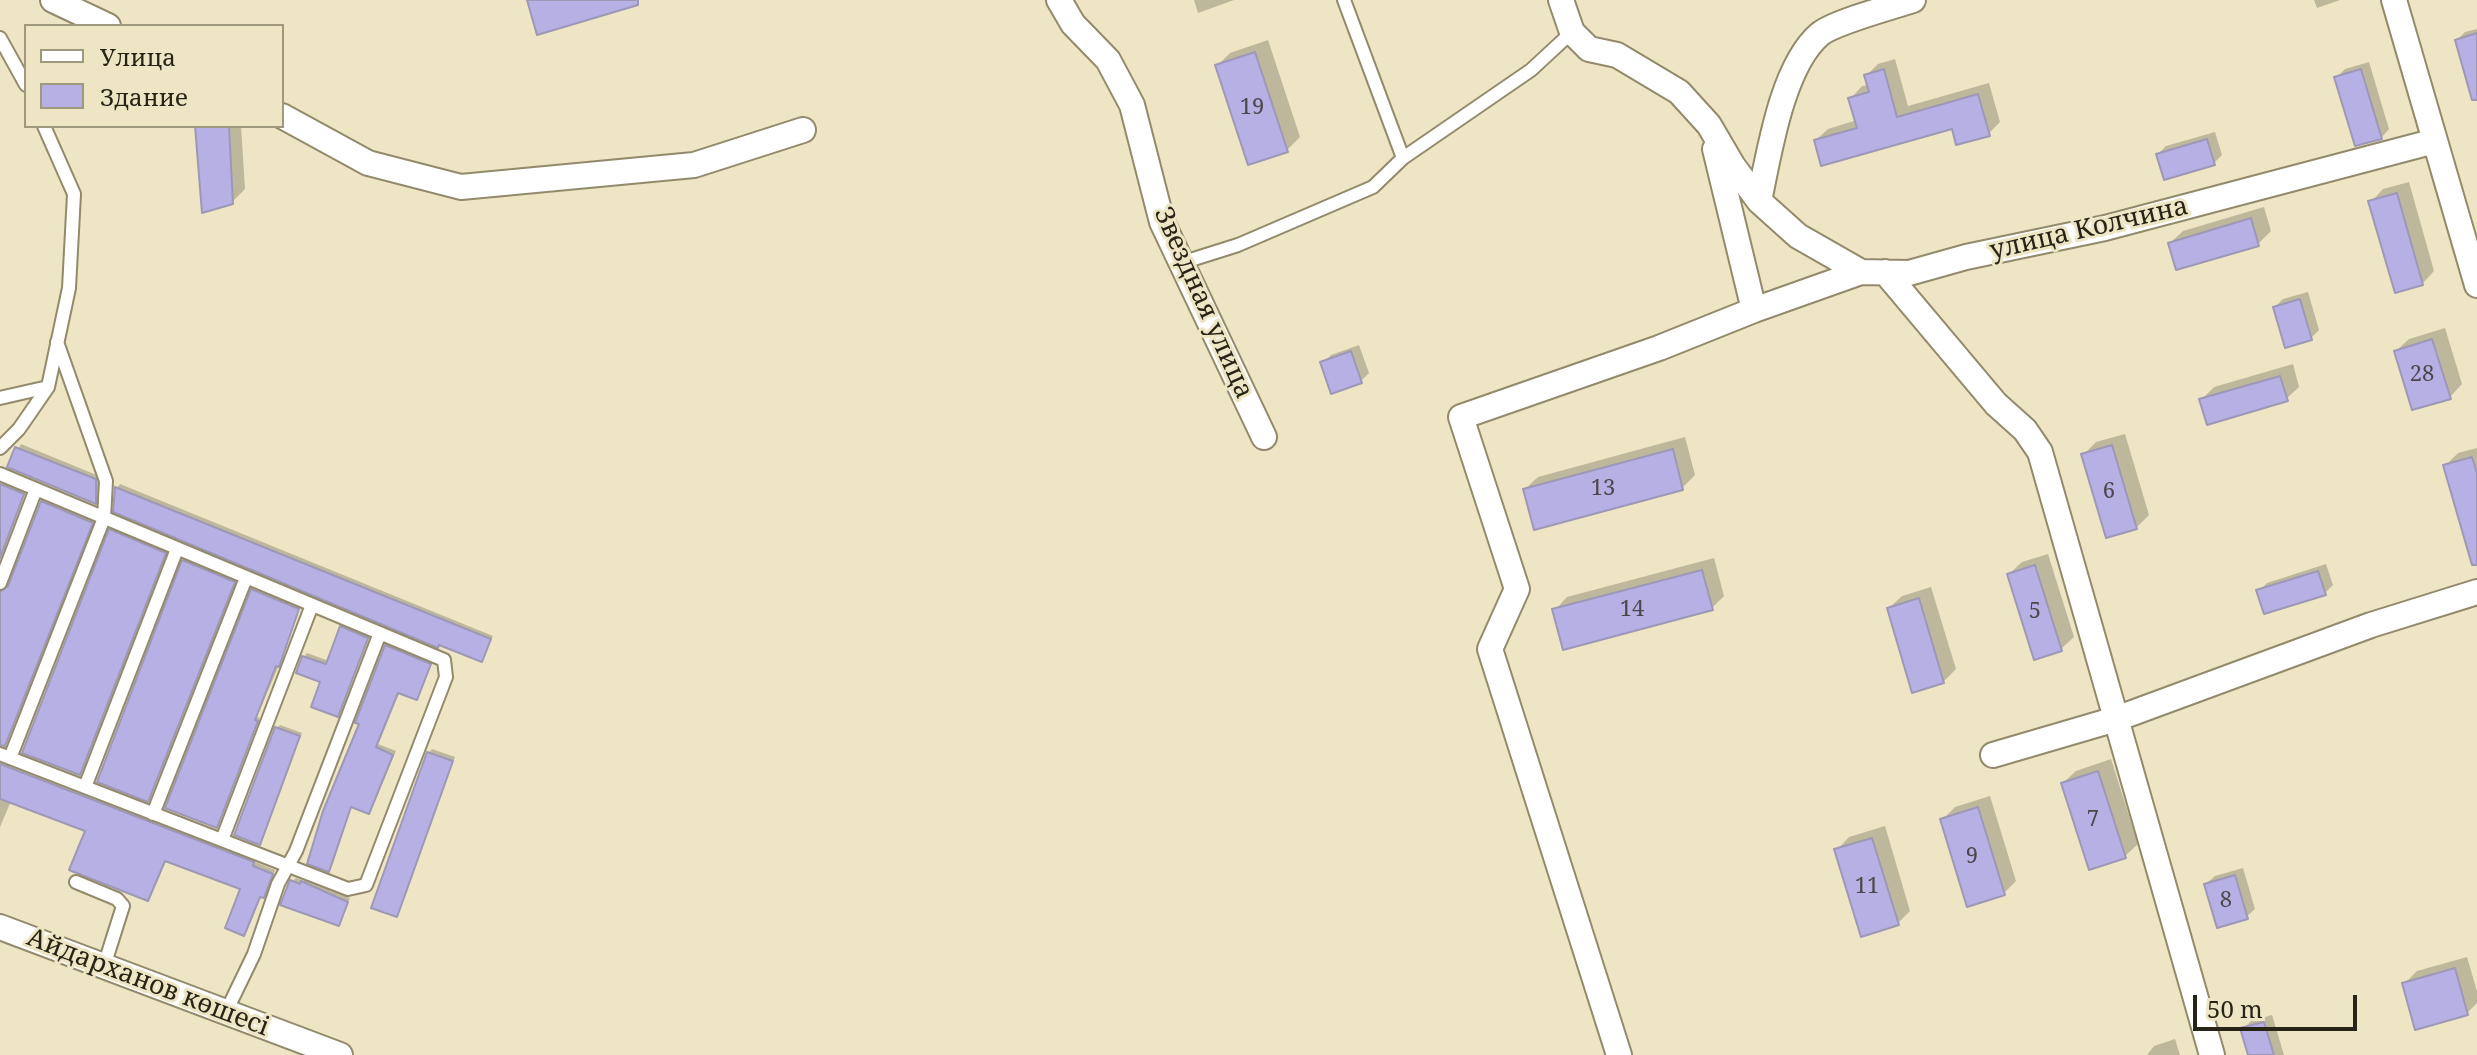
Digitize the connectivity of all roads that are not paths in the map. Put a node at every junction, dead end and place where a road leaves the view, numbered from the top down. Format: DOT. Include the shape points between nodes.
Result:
graph roads {
  1 [pos="53,0"];
  2 [pos="1059,0"];
  3 [pos="1344,0"];
  4 [pos="1561,0"];
  5 [pos="1913,0"];
  6 [pos="2394,0"];
  7 [pos="104,24"];
  8 [pos="1572,32"];
  9 [pos="0,38"];
  10 [pos="24,81"];
  11 [pos="284,117"];
  12 [pos="1709,125"];
  13 [pos="45,128"];
  14 [pos="803,130"];
  15 [pos="2435,141"];
  16 [pos="1403,158"];
  17 [pos="1759,201"];
  18 [pos="1181,263"];
  19 [pos="1873,272"];
  20 [pos="2477,285"];
  21 [pos="1754,310"];
  22 [pos="57,342"];
  23 [pos="48,387"];
  24 [pos="0,398"];
  25 [pos="1264,437"];
  26 [pos="0,448"];
  27 [pos="0,474"];
  28 [pos="36,489"];
  29 [pos="104,518"];
  30 [pos="177,549"];
  31 [pos="246,578"];
  32 [pos="0,583"];
  33 [pos="2477,592"];
  34 [pos="312,605"];
  35 [pos="380,633"];
  36 [pos="2116,719"];
  37 [pos="1993,755"];
  38 [pos="5,756"];
  39 [pos="85,787"];
  40 [pos="153,814"];
  41 [pos="222,840"];
  42 [pos="288,866"];
  43 [pos="76,882"];
  44 [pos="0,927"];
  45 [pos="104,966"];
  46 [pos="226,1012"];
  47 [pos="340,1055"];
  48 [pos="1619,1055"];
  49 [pos="2212,1055"];
  1 -- 7 [label="street"];
  2 -- 18 [label="street, Звездная улица" via="1073,24 1108,60 1132,105 1162,222"];
  3 -- 16 [label="lane"];
  4 -- 8 [label="street"];
  5 -- 17 [label="street" via="1821,34 1794,68"];
  6 -- 15 [label="street"];
  8 -- 12 [label="street" via="1589,49 1617,55 1679,92"];
  8 -- 16 [label="lane" via="1531,70"];
  9 -- 10 [label="lane"];
  11 -- 14 [label="street" via="368,163 461,187 694,165"];
  12 -- 17 [label="street"];
  12 -- 21 [label="street"];
  13 -- 22 [label="lane" via="74,194 69,288"];
  15 -- 19 [label="street, улица Колчина" via="2105,228 1909,273"];
  15 -- 20 [label="street"];
  16 -- 18 [label="lane" via="1373,187 1238,245"];
  17 -- 19 [label="street" via="1798,236"];
  18 -- 25 [label="street, Звездная улица"];
  19 -- 21 [label="street, улица Колчина"];
  19 -- 36 [label="street" via="2040,452"];
  21 -- 48 [label="street, улица Колчина" via="1461,417 1517,589 1490,649"];
  22 -- 23 [label="lane"];
  22 -- 29 [label="lane" via="106,481"];
  23 -- 24 [label="lane"];
  23 -- 26 [label="lane"];
  27 -- 28 [label="lane"];
  28 -- 29 [label="lane"];
  28 -- 32 [label="lane"];
  29 -- 30 [label="lane"];
  29 -- 38 [label="lane"];
  30 -- 31 [label="lane"];
  30 -- 39 [label="lane"];
  31 -- 34 [label="lane"];
  31 -- 40 [label="lane"];
  33 -- 36 [label="street" via="2371,625"];
  34 -- 35 [label="lane"];
  34 -- 41 [label="lane"];
  35 -- 42 [label="lane"];
  35 -- 42 [label="lane" via="444,660 446,677 366,885 348,889"];
  36 -- 37 [label="street"];
  36 -- 49 [label="street"];
  38 -- 39 [label="lane"];
  39 -- 40 [label="lane"];
  40 -- 41 [label="lane"];
  41 -- 42 [label="lane"];
  42 -- 46 [label="lane"];
  43 -- 45 [label="lane" via="123,906"];
  44 -- 45 [label="street, Айдарханов көшесі"];
  45 -- 46 [label="street, Айдарханов көшесі"];
  46 -- 47 [label="street, Айдарханов көшесі"];
}
